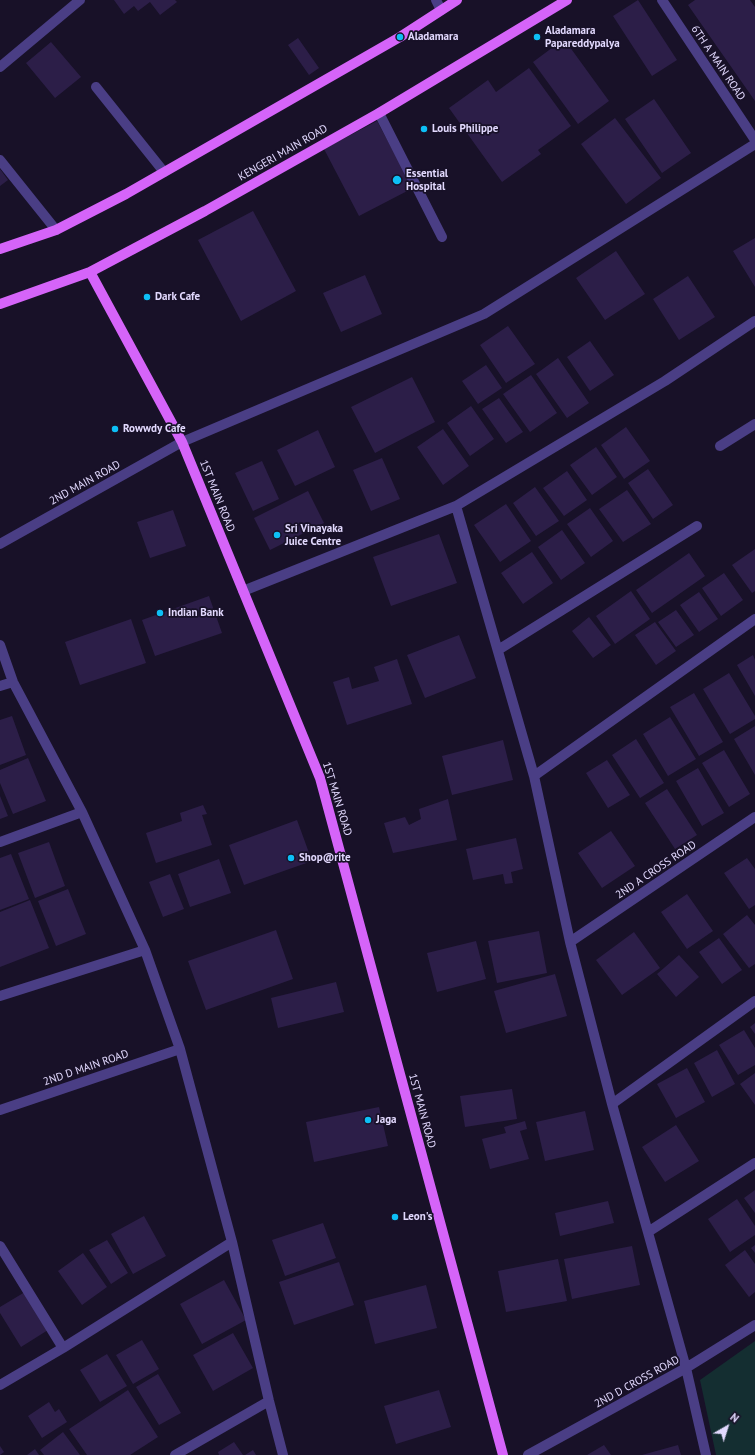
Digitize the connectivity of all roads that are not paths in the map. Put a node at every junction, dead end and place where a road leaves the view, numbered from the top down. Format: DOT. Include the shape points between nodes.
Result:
graph roads {
  1 [pos="80,0"];
  2 [pos="436,0"];
  3 [pos="457,0"];
  4 [pos="567,0"];
  5 [pos="662,0"];
  6 [pos="441,10"];
  7 [pos="0,67"];
  8 [pos="96,87"];
  9 [pos="379,113"];
  10 [pos="755,140"];
  11 [pos="755,144"];
  12 [pos="0,160"];
  13 [pos="164,172"];
  14 [pos="56,230"];
  15 [pos="442,237"];
  16 [pos="0,249"];
  17 [pos="90,272"];
  18 [pos="0,304"];
  19 [pos="755,321"];
  20 [pos="755,424"];
  21 [pos="182,442"];
  22 [pos="720,446"];
  23 [pos="456,506"];
  24 [pos="697,526"];
  25 [pos="0,544"];
  26 [pos="244,591"];
  27 [pos="755,619"];
  28 [pos="0,645"];
  29 [pos="498,650"];
  30 [pos="12,682"];
  31 [pos="0,686"];
  32 [pos="534,776"];
  33 [pos="82,812"];
  34 [pos="755,817"];
  35 [pos="0,842"];
  36 [pos="570,942"];
  37 [pos="145,950"];
  38 [pos="0,996"];
  39 [pos="755,1001"];
  40 [pos="180,1049"];
  41 [pos="612,1104"];
  42 [pos="0,1110"];
  43 [pos="755,1163"];
  44 [pos="648,1232"];
  45 [pos="232,1242"];
  46 [pos="0,1246"];
  47 [pos="755,1325"];
  48 [pos="63,1348"];
  49 [pos="686,1368"];
  50 [pos="0,1385"];
  51 [pos="268,1401"];
  52 [pos="175,1455"];
  53 [pos="283,1455"];
  54 [pos="503,1455"];
  55 [pos="528,1455"];
  56 [pos="706,1455"];
  1 -- 7 [label="street"];
  2 -- 6 [label="street"];
  3 -- 6 [label="main road"];
  4 -- 9 [label="main road, KENGERI MAIN ROAD"];
  5 -- 10 [label="street, 6TH A MAIN ROAD"];
  6 -- 13 [label="main road" via="400,37"];
  8 -- 13 [label="street"];
  9 -- 15 [label="street"];
  9 -- 17 [label="main road, KENGERI MAIN ROAD"];
  11 -- 21 [label="street, 2ND MAIN ROAD" via="484,314"];
  12 -- 14 [label="street"];
  13 -- 14 [label="main road"];
  14 -- 16 [label="main road"];
  17 -- 18 [label="main road, KENGERI MAIN ROAD"];
  17 -- 21 [label="main road, 1ST MAIN ROAD"];
  19 -- 23 [label="street" via="665,381"];
  20 -- 22 [label="street"];
  21 -- 25 [label="street, 2ND MAIN ROAD"];
  21 -- 26 [label="main road, 1ST MAIN ROAD"];
  23 -- 26 [label="street"];
  23 -- 29 [label="street"];
  24 -- 29 [label="street"];
  26 -- 54 [label="main road, 1ST MAIN ROAD" via="320,778"];
  27 -- 32 [label="street"];
  28 -- 30 [label="street"];
  29 -- 32 [label="street"];
  30 -- 31 [label="street"];
  30 -- 33 [label="street"];
  32 -- 36 [label="street"];
  33 -- 35 [label="street"];
  33 -- 37 [label="street"];
  34 -- 36 [label="street, 2ND A CROSS ROAD"];
  36 -- 41 [label="street"];
  37 -- 38 [label="street"];
  37 -- 40 [label="street"];
  39 -- 41 [label="street"];
  40 -- 42 [label="street, 2ND D MAIN ROAD"];
  40 -- 45 [label="street"];
  41 -- 44 [label="street"];
  43 -- 44 [label="street"];
  44 -- 49 [label="street"];
  45 -- 48 [label="street"];
  45 -- 51 [label="street"];
  46 -- 48 [label="street"];
  47 -- 49 [label="street, 2ND D CROSS ROAD"];
  48 -- 50 [label="street"];
  49 -- 55 [label="street, 2ND D CROSS ROAD"];
  49 -- 56 [label="street"];
  51 -- 52 [label="street"];
  51 -- 53 [label="street"];
}
